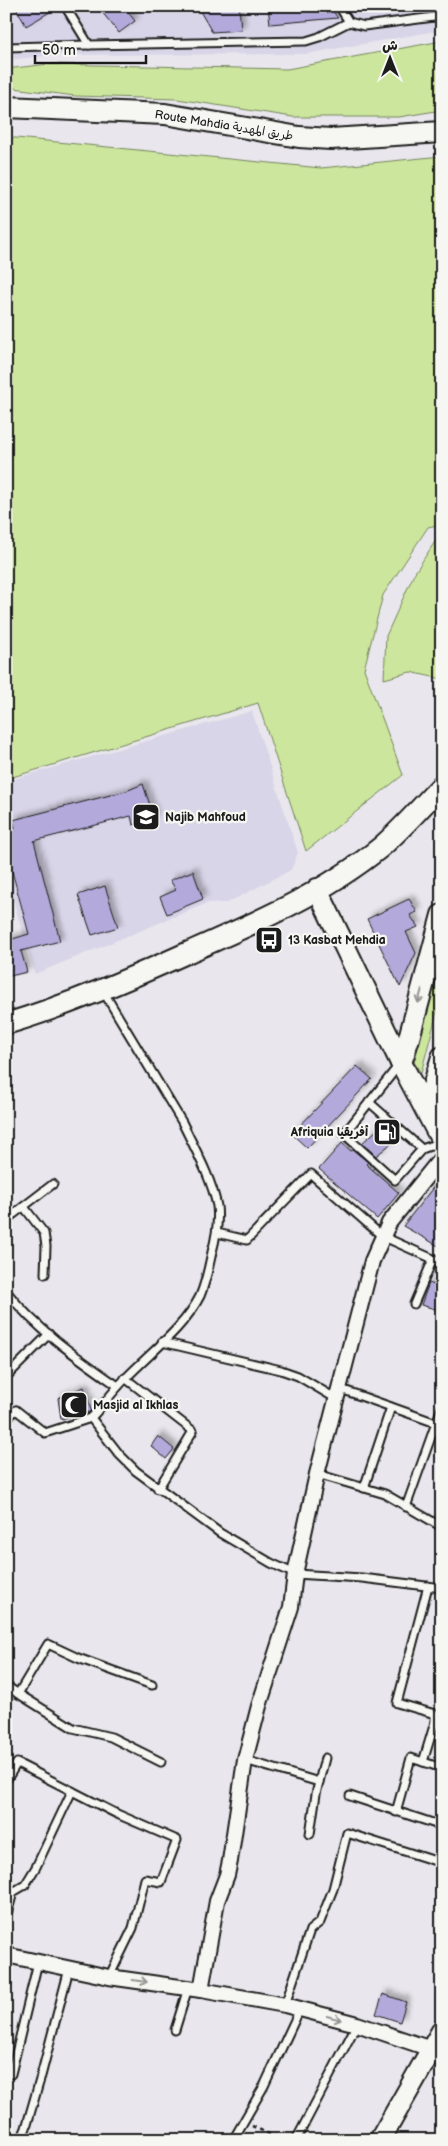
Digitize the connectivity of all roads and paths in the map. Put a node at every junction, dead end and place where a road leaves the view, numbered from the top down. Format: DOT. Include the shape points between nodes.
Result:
graph roads {
  1 [pos="65,6"];
  2 [pos="339,6"];
  3 [pos="442,16"];
  4 [pos="349,22"];
  5 [pos="89,45"];
  6 [pos="6,47"];
  7 [pos="6,107"];
  8 [pos="442,132"];
  9 [pos="442,785"];
  10 [pos="317,889"];
  11 [pos="442,915"];
  12 [pos="102,990"];
  13 [pos="6,1024"];
  14 [pos="442,1057"];
  15 [pos="401,1063"];
  16 [pos="369,1102"];
  17 [pos="426,1110"];
  18 [pos="442,1141"];
  19 [pos="422,1149"];
  20 [pos="442,1157"];
  21 [pos="53,1184"];
  22 [pos="24,1207"];
  23 [pos="6,1220"];
  24 [pos="216,1233"];
  25 [pos="382,1236"];
  26 [pos="433,1259"];
  27 [pos="442,1262"];
  28 [pos="45,1274"];
  29 [pos="6,1292"];
  30 [pos="414,1304"];
  31 [pos="49,1334"];
  32 [pos="162,1342"];
  33 [pos="6,1377"];
  34 [pos="126,1378"];
  35 [pos="118,1386"];
  36 [pos="337,1393"];
  37 [pos="391,1407"];
  38 [pos="442,1408"];
  39 [pos="91,1418"];
  40 [pos="6,1419"];
  41 [pos="436,1423"];
  42 [pos="317,1474"];
  43 [pos="364,1488"];
  44 [pos="158,1489"];
  45 [pos="406,1507"];
  46 [pos="442,1527"];
  47 [pos="296,1574"];
  48 [pos="428,1586"];
  49 [pos="442,1588"];
  50 [pos="152,1685"];
  51 [pos="6,1686"];
  52 [pos="18,1694"];
  53 [pos="439,1723"];
  54 [pos="325,1758"];
  55 [pos="245,1760"];
  56 [pos="161,1762"];
  57 [pos="423,1762"];
  58 [pos="442,1768"];
  59 [pos="6,1781"];
  60 [pos="319,1782"];
  61 [pos="72,1791"];
  62 [pos="350,1796"];
  63 [pos="396,1812"];
  64 [pos="442,1826"];
  65 [pos="310,1834"];
  66 [pos="442,1864"];
  67 [pos="9,1891"];
  68 [pos="6,1918"];
  69 [pos="6,1955"];
  70 [pos="38,1962"];
  71 [pos="70,1969"];
  72 [pos="109,1977"];
  73 [pos="194,1989"];
  74 [pos="285,2006"];
  75 [pos="300,2009"];
  76 [pos="357,2024"];
  77 [pos="175,2030"];
  78 [pos="438,2039"];
  79 [pos="11,2074"];
  80 [pos="244,2122"];
  81 [pos="21,2140"];
  82 [pos="233,2140"];
  83 [pos="281,2140"];
  84 [pos="296,2140"];
  85 [pos="380,2140"];
  1 -- 5 [label="lane"];
  2 -- 4 [label="lane"];
  3 -- 4 [label="lane" via="364,26"];
  4 -- 5 [label="lane" via="306,41"];
  5 -- 6 [label="lane"];
  7 -- 8 [label="street, Route Mahdia طريق المهدية" via="165,114 299,138"];
  9 -- 10 [label="street" via="381,847"];
  10 -- 12 [label="street" via="236,932"];
  10 -- 15 [label="street"];
  11 -- 15 [label="street, one-way"];
  12 -- 13 [label="street"];
  12 -- 24 [label="lane" via="182,1122 199,1157 216,1206"];
  14 -- 17 [label="street"];
  15 -- 16 [label="lane"];
  15 -- 17 [label="street"];
  16 -- 19 [label="lane"];
  16 -- 19 [label="lane" via="344,1134 395,1180"];
  17 -- 18 [label="street"];
  18 -- 19 [label="lane"];
  20 -- 25 [label="street"];
  21 -- 22 [label="lane"];
  22 -- 23 [label="lane"];
  22 -- 28 [label="lane" via="44,1233"];
  24 -- 25 [label="lane" via="247,1240 311,1174"];
  24 -- 32 [label="lane" via="200,1294 191,1311"];
  25 -- 26 [label="lane"];
  25 -- 36 [label="street" via="372,1260"];
  26 -- 27 [label="lane"];
  26 -- 30 [label="lane"];
  29 -- 31 [label="lane"];
  31 -- 33 [label="lane"];
  31 -- 35 [label="lane"];
  32 -- 34 [label="lane"];
  32 -- 36 [label="lane" via="281,1370"];
  34 -- 35 [label="lane"];
  34 -- 44 [label="lane" via="194,1430"];
  35 -- 39 [label="lane"];
  36 -- 37 [label="lane"];
  36 -- 42 [label="street"];
  37 -- 41 [label="lane"];
  37 -- 43 [label="lane"];
  38 -- 41 [label="lane"];
  39 -- 40 [label="lane" via="44,1433 16,1410"];
  39 -- 44 [label="lane" via="119,1454"];
  41 -- 45 [label="lane"];
  42 -- 43 [label="lane"];
  42 -- 47 [label="street"];
  43 -- 45 [label="lane" via="385,1494"];
  44 -- 47 [label="lane" via="247,1551"];
  45 -- 46 [label="lane"];
  47 -- 48 [label="lane"];
  47 -- 55 [label="street" via="290,1607"];
  48 -- 49 [label="lane"];
  48 -- 53 [label="lane" via="397,1703 435,1714"];
  50 -- 52 [label="lane" via="48,1644"];
  51 -- 52 [label="lane"];
  52 -- 56 [label="lane" via="72,1728 111,1738"];
  53 -- 57 [label="lane"];
  54 -- 60 [label="lane"];
  55 -- 60 [label="lane"];
  55 -- 73 [label="street" via="227,1876 216,1902"];
  57 -- 58 [label="lane"];
  57 -- 63 [label="lane" via="411,1758"];
  59 -- 61 [label="lane" via="17,1762"];
  60 -- 65 [label="lane"];
  61 -- 67 [label="lane" via="36,1867 24,1885"];
  61 -- 72 [label="lane" via="177,1840 161,1882 146,1879 133,1928"];
  62 -- 63 [label="lane"];
  63 -- 64 [label="lane"];
  66 -- 74 [label="lane" via="347,1833 333,1889 320,1922 310,1930"];
  67 -- 68 [label="lane"];
  69 -- 70 [label="street"];
  70 -- 71 [label="street"];
  70 -- 79 [label="lane"];
  71 -- 72 [label="street"];
  71 -- 81 [label="lane" via="42,2076"];
  72 -- 73 [label="street, one-way"];
  73 -- 74 [label="street"];
  73 -- 77 [label="lane"];
  74 -- 75 [label="street"];
  75 -- 76 [label="street, one-way"];
  75 -- 80 [label="lane"];
  76 -- 78 [label="street"];
  76 -- 84 [label="lane"];
  78 -- 85 [label="street"];
  80 -- 82 [label="lane"];
  80 -- 83 [label="path"];
}
